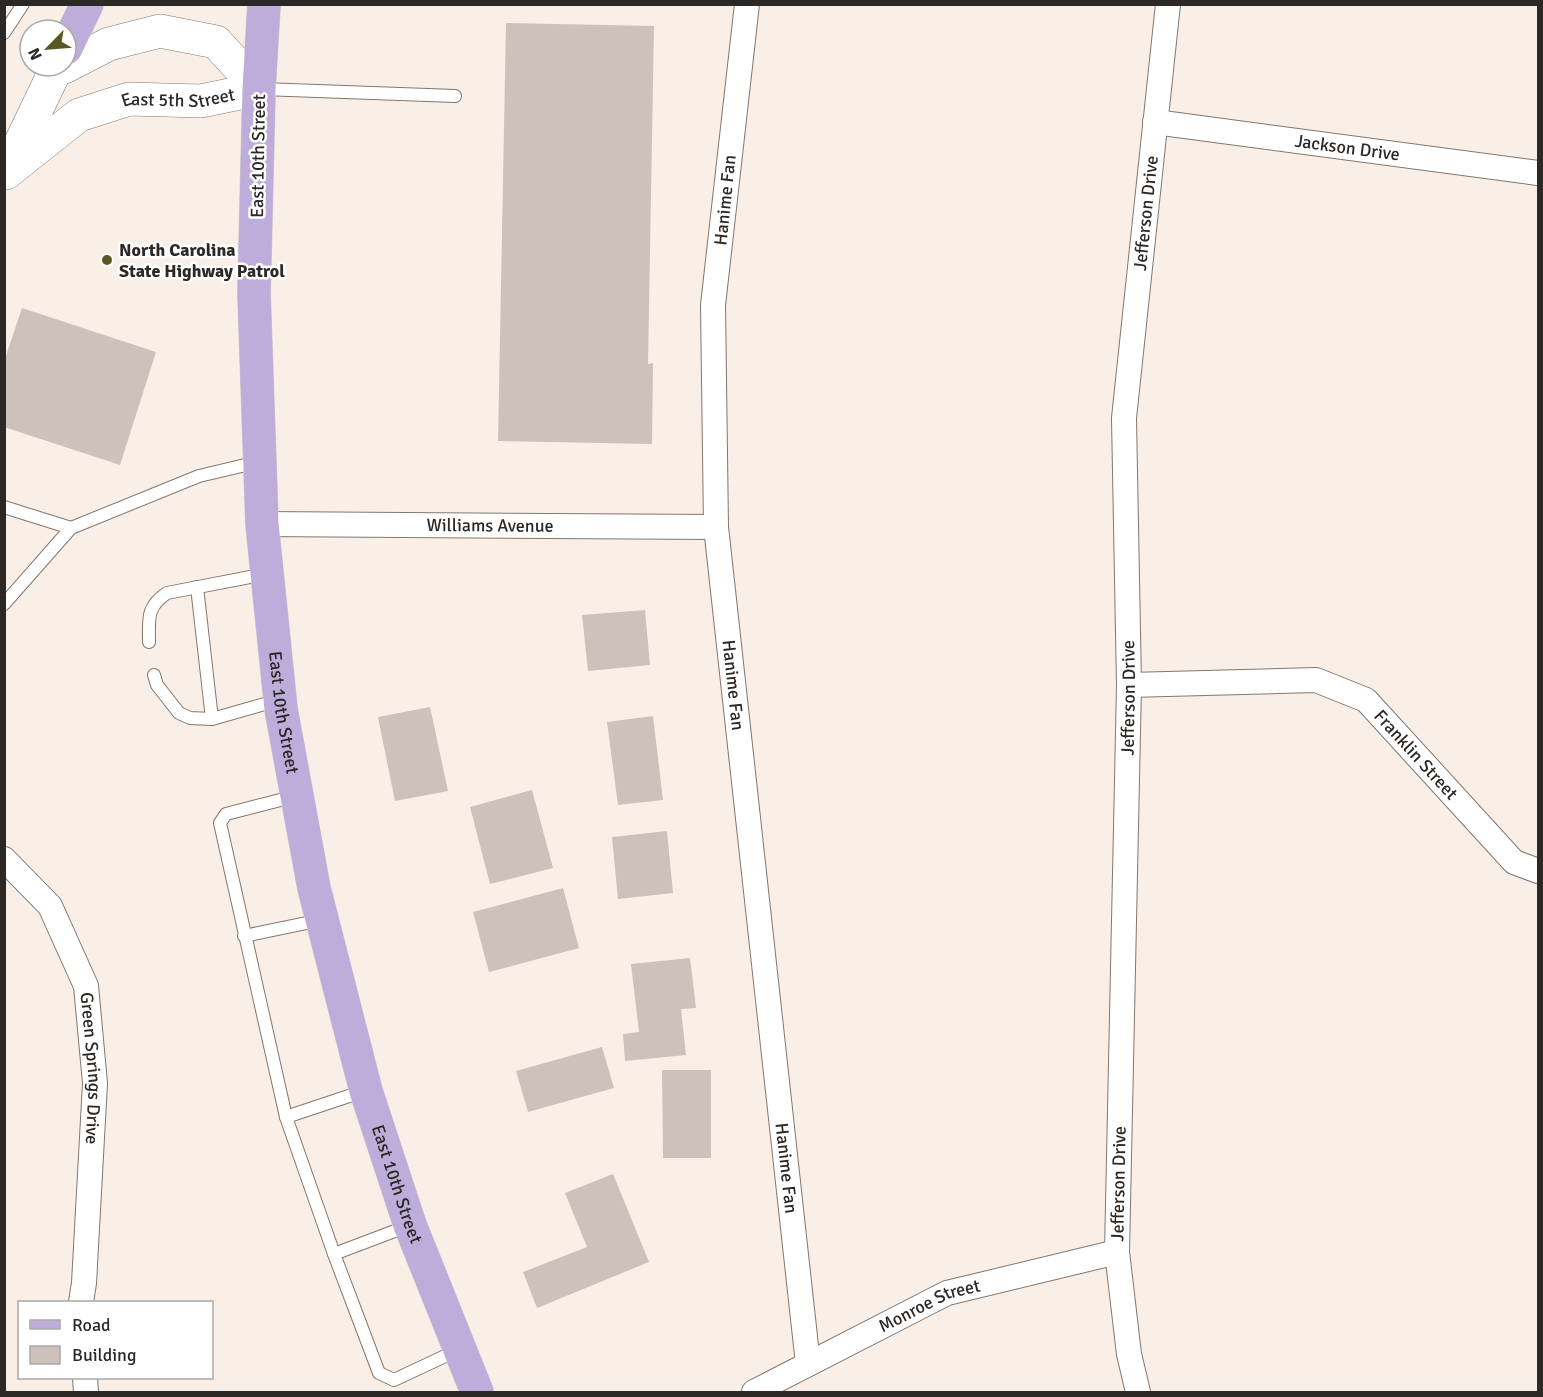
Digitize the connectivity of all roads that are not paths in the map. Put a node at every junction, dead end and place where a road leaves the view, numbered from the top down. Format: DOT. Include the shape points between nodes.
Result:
graph roads {
  1 [pos="23,4"];
  2 [pos="87,4"];
  3 [pos="264,4"];
  4 [pos="747,4"];
  5 [pos="1168,4"];
  6 [pos="78,26"];
  7 [pos="4,33"];
  8 [pos="78,57"];
  9 [pos="55,78"];
  10 [pos="259,89"];
  11 [pos="455,96"];
  12 [pos="1155,122"];
  13 [pos="1539,172"];
  14 [pos="5,174"];
  15 [pos="259,462"];
  16 [pos="4,507"];
  17 [pos="262,524"];
  18 [pos="716,527"];
  19 [pos="71,528"];
  20 [pos="267,574"];
  21 [pos="197,587"];
  22 [pos="4,604"];
  23 [pos="148,642"];
  24 [pos="154,675"];
  25 [pos="1129,685"];
  26 [pos="280,699"];
  27 [pos="212,719"];
  28 [pos="297,796"];
  29 [pos="4,859"];
  30 [pos="1539,871"];
  31 [pos="321,920"];
  32 [pos="244,936"];
  33 [pos="366,1091"];
  34 [pos="285,1117"];
  35 [pos="410,1225"];
  36 [pos="1117,1252"];
  37 [pos="334,1254"];
  38 [pos="81,1301"];
  39 [pos="459,1350"];
  40 [pos="808,1364"];
  41 [pos="477,1392"];
  42 [pos="754,1392"];
  43 [pos="1138,1392"];
  1 -- 7 [label="lane"];
  2 -- 6 [label="main road"];
  3 -- 10 [label="main road, East 10th Street"];
  4 -- 18 [label="street, Hanime Fan" via="713,305"];
  5 -- 12 [label="street, Jefferson Drive"];
  8 -- 10 [label="main road, East 5th Street" via="159,31 216,42"];
  9 -- 14 [label="main road, East 5th Street"];
  10 -- 11 [label="lane"];
  10 -- 14 [label="main road, East 5th Street" via="201,101 129,99 79,115"];
  10 -- 15 [label="main road, East 10th Street" via="254,294"];
  12 -- 13 [label="street, Jackson Drive"];
  12 -- 25 [label="street, Jefferson Drive" via="1124,418"];
  15 -- 17 [label="main road, East 10th Street"];
  15 -- 19 [label="lane" via="199,476"];
  16 -- 19 [label="lane"];
  17 -- 18 [label="street, Williams Avenue"];
  17 -- 20 [label="main road, East 10th Street"];
  18 -- 40 [label="street, Hanime Fan"];
  19 -- 22 [label="lane"];
  20 -- 21 [label="lane"];
  20 -- 26 [label="main road, East 10th Street"];
  21 -- 23 [label="lane" via="167,592 158,599 148,612"];
  21 -- 27 [label="lane"];
  24 -- 27 [label="lane" via="179,713"];
  25 -- 30 [label="street, Franklin Street" via="1316,680 1366,700 1514,862"];
  25 -- 36 [label="street, Jefferson Drive"];
  26 -- 27 [label="lane"];
  26 -- 28 [label="main road, East 10th Street"];
  28 -- 31 [label="main road, East 10th Street"];
  28 -- 32 [label="lane" via="226,814 220,823"];
  29 -- 38 [label="street, Green Springs Drive" via="50,906 86,986 95,1083"];
  31 -- 32 [label="lane"];
  31 -- 33 [label="main road, East 10th Street"];
  32 -- 34 [label="lane"];
  33 -- 34 [label="lane"];
  33 -- 35 [label="main road, East 10th Street"];
  34 -- 37 [label="lane"];
  35 -- 37 [label="lane"];
  35 -- 39 [label="main road, East 10th Street"];
  36 -- 40 [label="street, Monroe Street" via="947,1293"];
  36 -- 43 [label="street, Jefferson Drive" via="1129,1354"];
  37 -- 39 [label="lane" via="379,1373 394,1380"];
  39 -- 41 [label="main road, East 10th Street"];
  40 -- 42 [label="street, Monroe Street"];
}
